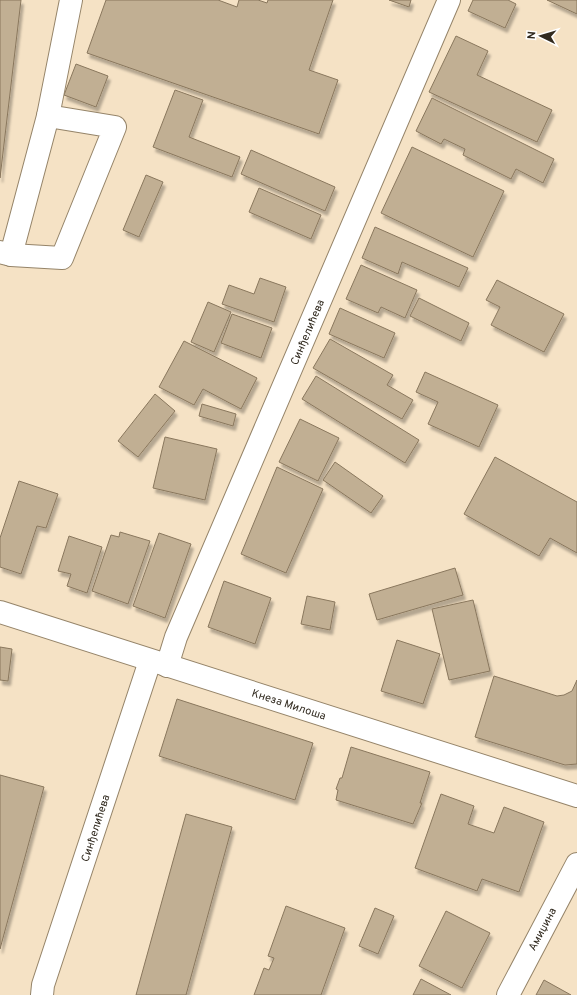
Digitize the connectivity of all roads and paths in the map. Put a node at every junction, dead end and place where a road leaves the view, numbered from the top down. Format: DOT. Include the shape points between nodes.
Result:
graph roads {
  1 [pos="71,0"];
  2 [pos="449,0"];
  3 [pos="48,116"];
  4 [pos="5,253"];
  5 [pos="0,612"];
  6 [pos="158,663"];
  7 [pos="577,796"];
  8 [pos="577,864"];
  9 [pos="42,995"];
  10 [pos="508,995"];
  1 -- 3 [label="street"];
  2 -- 6 [label="street, Синђелићева" via="176,637"];
  3 -- 4 [label="street"];
  3 -- 4 [label="street" via="115,127 62,258"];
  5 -- 6 [label="street, Кнеза Милоша"];
  6 -- 7 [label="street, Кнеза Милоша"];
  6 -- 9 [label="street, Синђелићева" via="43,985"];
  8 -- 10 [label="street, Амиџина"];
}
